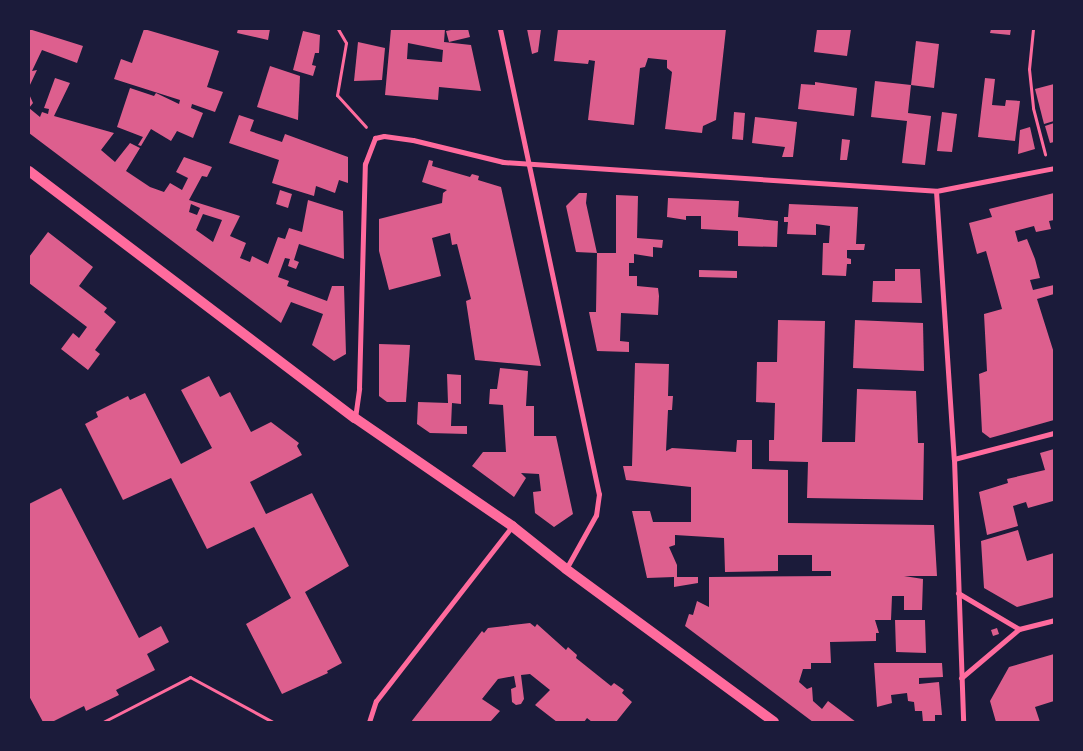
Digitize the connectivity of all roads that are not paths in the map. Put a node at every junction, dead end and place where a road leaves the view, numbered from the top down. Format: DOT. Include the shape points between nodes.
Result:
graph roads {
  1 [pos="500,29"];
  2 [pos="531,163"];
  3 [pos="1052,169"];
  4 [pos="29,171"];
  5 [pos="936,191"];
  6 [pos="355,418"];
  7 [pos="1054,433"];
  8 [pos="954,459"];
  9 [pos="512,526"];
  10 [pos="566,570"];
  11 [pos="958,593"];
  12 [pos="1054,620"];
  13 [pos="1019,629"];
  14 [pos="961,678"];
  15 [pos="369,722"];
  16 [pos="774,722"];
  17 [pos="962,722"];
  1 -- 2 [label="street"];
  2 -- 5 [label="street"];
  2 -- 6 [label="street" via="497,162 413,140 375,138 365,164 359,388"];
  2 -- 10 [label="street" via="599,494 596,515"];
  3 -- 5 [label="street"];
  4 -- 6 [label="main road"];
  5 -- 8 [label="street"];
  6 -- 9 [label="main road"];
  7 -- 8 [label="street"];
  8 -- 11 [label="street"];
  9 -- 10 [label="main road"];
  9 -- 15 [label="street" via="376,701"];
  10 -- 16 [label="main road"];
  11 -- 13 [label="street"];
  11 -- 14 [label="street"];
  12 -- 13 [label="street"];
  13 -- 14 [label="street"];
  14 -- 17 [label="street"];
}
